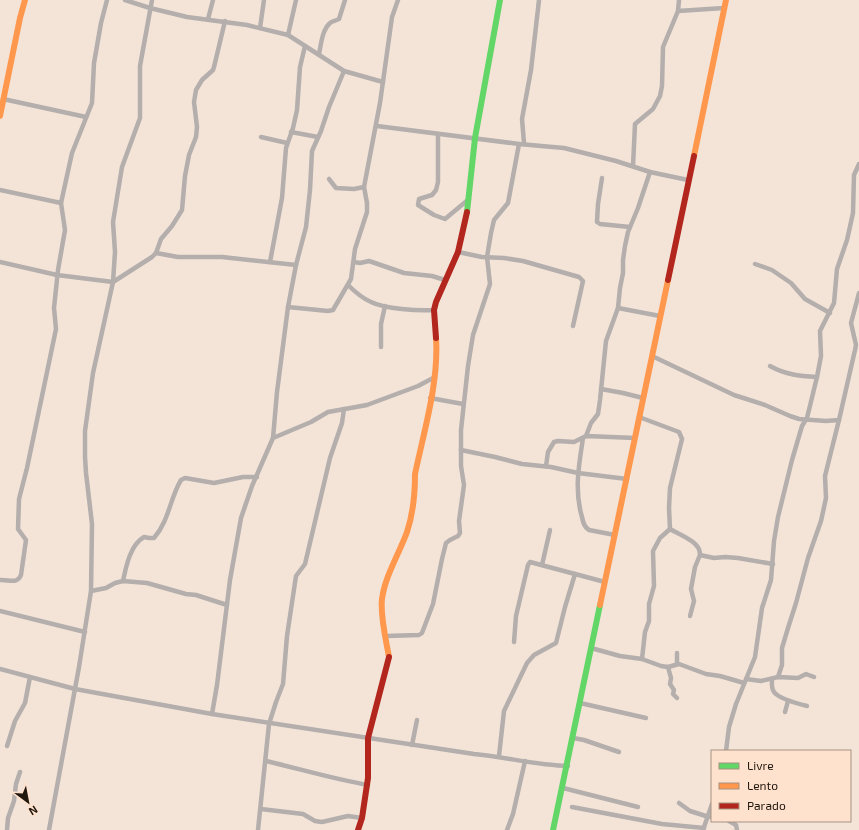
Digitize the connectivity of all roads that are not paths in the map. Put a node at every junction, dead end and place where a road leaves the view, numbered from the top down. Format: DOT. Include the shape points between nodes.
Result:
graph roads {
  1 [pos="25,0"];
  2 [pos="107,0"];
  3 [pos="125,0"];
  4 [pos="152,0"];
  5 [pos="213,0"];
  6 [pos="264,0"];
  7 [pos="296,0"];
  8 [pos="345,0"];
  9 [pos="398,0"];
  10 [pos="500,0"];
  11 [pos="539,0"];
  12 [pos="679,0"];
  13 [pos="726,0"];
  14 [pos="150,8"];
  15 [pos="724,8"];
  16 [pos="678,11"];
  17 [pos="208,19"];
  18 [pos="225,21"];
  19 [pos="260,28"];
  20 [pos="288,35"];
  21 [pos="305,46"];
  22 [pos="319,54"];
  23 [pos="344,71"];
  24 [pos="383,82"];
  25 [pos="3,99"];
  26 [pos="0,116"];
  27 [pos="86,117"];
  28 [pos="376,126"];
  29 [pos="291,132"];
  30 [pos="438,134"];
  31 [pos="261,137"];
  32 [pos="318,137"];
  33 [pos="475,138"];
  34 [pos="287,143"];
  35 [pos="519,144"];
  36 [pos="524,144"];
  37 [pos="859,164"];
  38 [pos="633,166"];
  39 [pos="650,172"];
  40 [pos="602,178"];
  41 [pos="329,179"];
  42 [pos="688,180"];
  43 [pos="364,187"];
  44 [pos="0,190"];
  45 [pos="469,199"];
  46 [pos="61,203"];
  47 [pos="630,227"];
  48 [pos="458,252"];
  49 [pos="156,254"];
  50 [pos="487,257"];
  51 [pos="0,262"];
  52 [pos="270,262"];
  53 [pos="354,262"];
  54 [pos="755,264"];
  55 [pos="296,265"];
  56 [pos="57,275"];
  57 [pos="445,280"];
  58 [pos="113,282"];
  59 [pos="348,285"];
  60 [pos="859,293"];
  61 [pos="385,306"];
  62 [pos="288,307"];
  63 [pos="618,308"];
  64 [pos="434,310"];
  65 [pos="830,313"];
  66 [pos="660,316"];
  67 [pos="573,326"];
  68 [pos="857,345"];
  69 [pos="381,347"];
  70 [pos="652,356"];
  71 [pos="770,366"];
  72 [pos="435,377"];
  73 [pos="817,377"];
  74 [pos="601,389"];
  75 [pos="430,398"];
  76 [pos="643,398"];
  77 [pos="463,404"];
  78 [pos="344,409"];
  79 [pos="639,417"];
  80 [pos="807,418"];
  81 [pos="839,420"];
  82 [pos="585,437"];
  83 [pos="273,438"];
  84 [pos="635,438"];
  85 [pos="461,450"];
  86 [pos="546,466"];
  87 [pos="578,473"];
  88 [pos="257,477"];
  89 [pos="627,479"];
  90 [pos="670,529"];
  91 [pos="550,530"];
  92 [pos="615,535"];
  93 [pos="700,555"];
  94 [pos="773,564"];
  95 [pos="542,565"];
  96 [pos="575,574"];
  97 [pos="0,580"];
  98 [pos="123,581"];
  99 [pos="605,582"];
  100 [pos="91,591"];
  101 [pos="227,605"];
  102 [pos="0,611"];
  103 [pos="690,616"];
  104 [pos="85,632"];
  105 [pos="386,636"];
  106 [pos="514,642"];
  107 [pos="591,648"];
  108 [pos="677,653"];
  109 [pos="642,659"];
  110 [pos="677,664"];
  111 [pos="668,667"];
  112 [pos="0,669"];
  113 [pos="30,677"];
  114 [pos="814,677"];
  115 [pos="778,678"];
  116 [pos="772,679"];
  117 [pos="745,681"];
  118 [pos="75,689"];
  119 [pos="677,698"];
  120 [pos="788,701"];
  121 [pos="580,703"];
  122 [pos="807,706"];
  123 [pos="785,712"];
  124 [pos="212,714"];
  125 [pos="646,718"];
  126 [pos="417,720"];
  127 [pos="269,724"];
  128 [pos="368,738"];
  129 [pos="573,738"];
  130 [pos="412,745"];
  131 [pos="7,746"];
  132 [pos="726,750"];
  133 [pos="619,752"];
  134 [pos="499,756"];
  135 [pos="266,761"];
  136 [pos="525,761"];
  137 [pos="568,766"];
  138 [pos="20,772"];
  139 [pos="368,786"];
  140 [pos="563,788"];
  141 [pos="679,803"];
  142 [pos="572,807"];
  143 [pos="638,807"];
  144 [pos="261,809"];
  145 [pos="710,815"];
  146 [pos="362,818"];
  147 [pos="731,822"];
  148 [pos="704,829"];
  149 [pos="7,830"];
  150 [pos="49,830"];
  151 [pos="258,830"];
  152 [pos="358,830"];
  153 [pos="507,830"];
  154 [pos="553,830"];
  155 [pos="737,830"];
  1 -- 25 [label="street"];
  2 -- 27 [label="street" via="100,24 94,63 92,103"];
  3 -- 14 [label="street"];
  4 -- 14 [label="street"];
  5 -- 17 [label="street"];
  6 -- 19 [label="street"];
  7 -- 20 [label="street"];
  8 -- 22 [label="street" via="339,19 327,26"];
  9 -- 24 [label="street" via="392,17"];
  10 -- 33 [label="street"];
  11 -- 36 [label="street" via="522,119"];
  12 -- 16 [label="street"];
  13 -- 15 [label="street"];
  14 -- 17 [label="street"];
  14 -- 58 [label="street" via="139,69 140,118 122,167 113,222 116,252"];
  15 -- 16 [label="street"];
  15 -- 42 [label="street"];
  16 -- 38 [label="street" via="663,47 660,96 653,109 635,124"];
  17 -- 18 [label="street"];
  18 -- 19 [label="street"];
  18 -- 49 [label="street" via="213,70 196,90 196,137 189,155 182,210 161,240"];
  19 -- 20 [label="street"];
  20 -- 21 [label="street"];
  21 -- 22 [label="street"];
  21 -- 29 [label="street" via="300,66 297,110"];
  22 -- 23 [label="street"];
  23 -- 24 [label="street"];
  23 -- 32 [label="street"];
  24 -- 28 [label="street"];
  25 -- 26 [label="street"];
  25 -- 27 [label="street"];
  27 -- 46 [label="street" via="72,154"];
  28 -- 30 [label="street"];
  28 -- 43 [label="street"];
  29 -- 32 [label="street"];
  29 -- 34 [label="street"];
  30 -- 33 [label="street"];
  30 -- 45 [label="street" via="436,190 432,195 419,199 418,205 445,219"];
  31 -- 34 [label="street"];
  32 -- 55 [label="street" via="312,151 306,227"];
  33 -- 35 [label="street"];
  33 -- 45 [label="street"];
  34 -- 52 [label="street" via="282,198"];
  35 -- 36 [label="street"];
  35 -- 50 [label="street" via="508,200 494,220"];
  36 -- 38 [label="street" via="564,148"];
  37 -- 65 [label="street" via="854,175 853,213 837,269 836,292"];
  38 -- 39 [label="street"];
  39 -- 42 [label="street"];
  39 -- 47 [label="street"];
  40 -- 47 [label="street" via="597,222"];
  41 -- 43 [label="street" via="336,188"];
  42 -- 66 [label="street"];
  43 -- 53 [label="street" via="367,210 355,249"];
  44 -- 46 [label="street"];
  45 -- 48 [label="street"];
  46 -- 56 [label="street" via="65,230"];
  47 -- 63 [label="street" via="624,246"];
  48 -- 50 [label="street"];
  48 -- 57 [label="street"];
  49 -- 52 [label="street" via="178,258 222,257"];
  49 -- 58 [label="street"];
  50 -- 67 [label="street" via="542,265 582,278"];
  50 -- 77 [label="street" via="490,284 473,335"];
  51 -- 56 [label="street"];
  52 -- 55 [label="street"];
  53 -- 57 [label="street" via="369,262 404,273"];
  53 -- 59 [label="street"];
  54 -- 65 [label="street" via="772,270 791,283 805,299"];
  55 -- 62 [label="street"];
  56 -- 58 [label="street"];
  56 -- 97 [label="street" via="54,308 56,330 18,499 18,530 26,540 21,575 16,581"];
  57 -- 64 [label="street"];
  58 -- 100 [label="street" via="93,373 86,431 85,468 92,530"];
  59 -- 61 [label="street" via="372,303"];
  59 -- 62 [label="street" via="333,310"];
  60 -- 68 [label="street" via="850,323"];
  61 -- 64 [label="street"];
  61 -- 69 [label="street" via="381,324"];
  62 -- 83 [label="street"];
  63 -- 66 [label="street"];
  63 -- 74 [label="street" via="606,341"];
  64 -- 72 [label="street" via="437,354"];
  65 -- 73 [label="street" via="820,334 821,356"];
  66 -- 70 [label="street"];
  68 -- 81 [label="street"];
  70 -- 76 [label="street"];
  70 -- 80 [label="street" via="734,395 799,419"];
  71 -- 73 [label="street" via="796,376"];
  72 -- 75 [label="street"];
  72 -- 78 [label="street" via="367,405"];
  73 -- 80 [label="street"];
  74 -- 76 [label="street"];
  74 -- 82 [label="street" via="598,414"];
  75 -- 77 [label="street"];
  75 -- 105 [label="street" via="407,531 382,599"];
  76 -- 79 [label="street"];
  77 -- 85 [label="street"];
  78 -- 83 [label="street" via="328,412"];
  78 -- 127 [label="street" via="306,564 296,576 283,684"];
  79 -- 84 [label="street"];
  79 -- 90 [label="street" via="679,432 681,436 670,488"];
  80 -- 81 [label="street"];
  80 -- 94 [label="street" via="802,426 778,517"];
  81 -- 115 [label="street" via="825,476 826,498 821,522 782,648 782,665"];
  82 -- 84 [label="street"];
  82 -- 86 [label="street" via="574,442 554,442 548,452"];
  82 -- 87 [label="street"];
  83 -- 88 [label="street"];
  84 -- 89 [label="street"];
  85 -- 86 [label="street" via="522,464"];
  85 -- 105 [label="street" via="464,485 460,532 445,546 433,604 422,633"];
  86 -- 87 [label="street"];
  87 -- 89 [label="street"];
  87 -- 92 [label="street" via="578,503 585,528"];
  88 -- 98 [label="street" via="214,483 186,478 181,480 163,525 154,538 144,537 139,541 129,559"];
  88 -- 101 [label="street" via="241,518"];
  89 -- 92 [label="street"];
  90 -- 93 [label="street" via="693,542 700,550"];
  90 -- 109 [label="street" via="660,538 653,551 654,586 649,604"];
  91 -- 95 [label="street"];
  92 -- 99 [label="street"];
  93 -- 94 [label="street"];
  93 -- 103 [label="street" via="691,589 694,601"];
  94 -- 117 [label="street" via="762,608 755,657"];
  95 -- 96 [label="street"];
  95 -- 106 [label="street" via="530,562 528,565 516,616"];
  96 -- 99 [label="street"];
  96 -- 134 [label="street" via="564,606 556,643 534,655 527,663 504,712"];
  98 -- 100 [label="street"];
  98 -- 101 [label="street" via="147,583"];
  99 -- 107 [label="street"];
  100 -- 104 [label="street"];
  101 -- 124 [label="street"];
  102 -- 104 [label="street"];
  104 -- 118 [label="street"];
  105 -- 128 [label="street" via="389,661"];
  107 -- 109 [label="street"];
  107 -- 121 [label="street"];
  108 -- 110 [label="street"];
  109 -- 111 [label="street"];
  110 -- 111 [label="street"];
  110 -- 117 [label="street" via="706,674"];
  111 -- 119 [label="street" via="670,684"];
  112 -- 113 [label="street"];
  113 -- 118 [label="street"];
  113 -- 131 [label="street" via="25,703"];
  114 -- 115 [label="street" via="806,674 798,678"];
  115 -- 116 [label="street"];
  116 -- 117 [label="street"];
  116 -- 120 [label="street" via="774,692"];
  117 -- 132 [label="street" via="730,727"];
  118 -- 124 [label="street"];
  118 -- 150 [label="street"];
  120 -- 122 [label="street"];
  120 -- 123 [label="street"];
  121 -- 125 [label="street"];
  121 -- 129 [label="street"];
  124 -- 127 [label="street"];
  126 -- 130 [label="street"];
  127 -- 128 [label="street"];
  127 -- 135 [label="street"];
  128 -- 130 [label="street"];
  128 -- 139 [label="street"];
  129 -- 133 [label="street"];
  129 -- 137 [label="street"];
  130 -- 134 [label="street"];
  134 -- 136 [label="street"];
  135 -- 139 [label="street"];
  135 -- 144 [label="street"];
  136 -- 137 [label="street"];
  136 -- 153 [label="street"];
  137 -- 140 [label="street"];
  138 -- 149 [label="street"];
  139 -- 146 [label="street"];
  140 -- 143 [label="street"];
  140 -- 154 [label="street"];
  141 -- 145 [label="street" via="690,811"];
  142 -- 148 [label="street"];
  144 -- 146 [label="street" via="303,814 322,822 348,816"];
  144 -- 151 [label="street"];
  145 -- 148 [label="street"];
  146 -- 152 [label="street"];
  147 -- 155 [label="street" via="736,825"];
}
